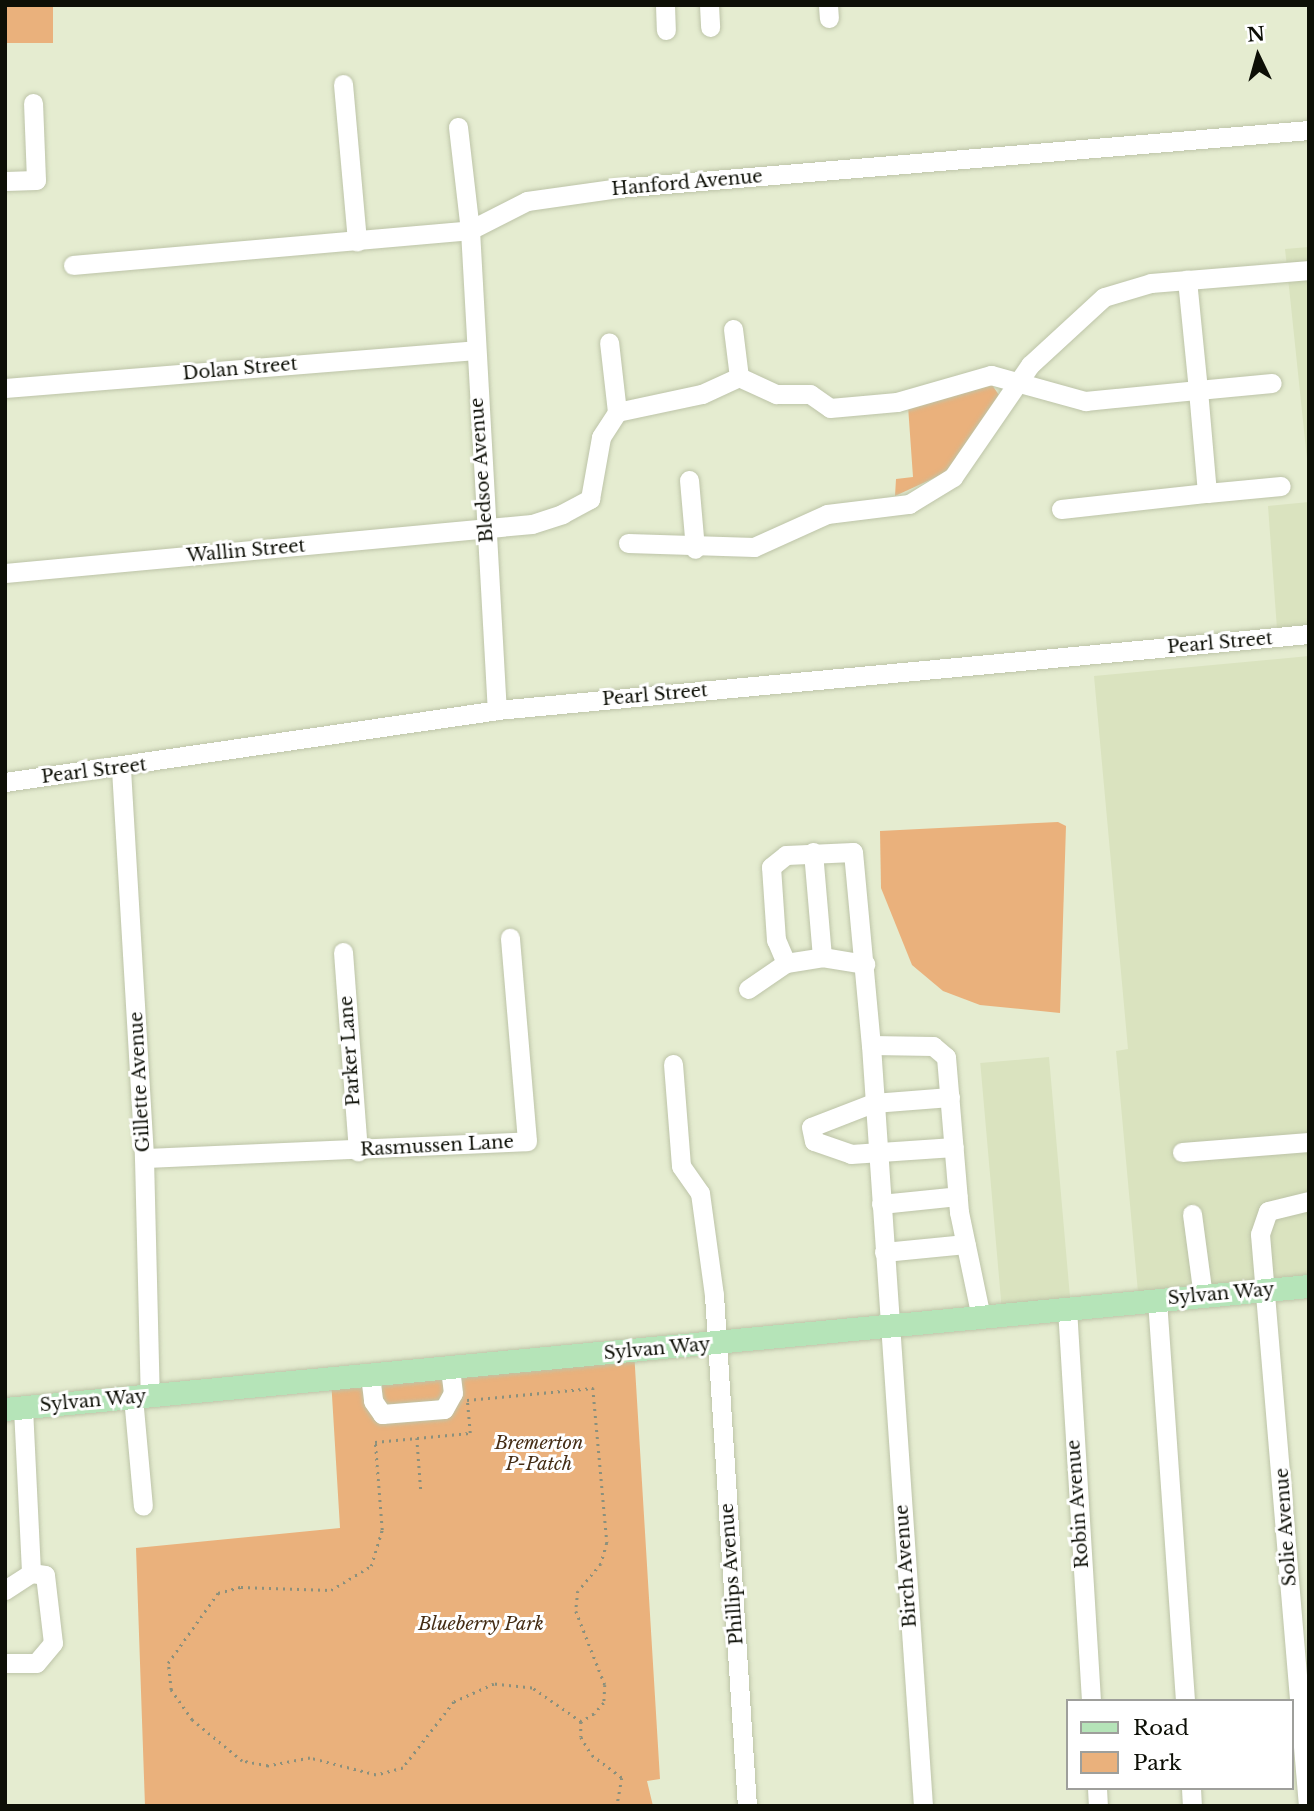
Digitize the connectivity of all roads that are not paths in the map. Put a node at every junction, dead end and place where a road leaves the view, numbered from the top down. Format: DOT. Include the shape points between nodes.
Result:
graph roads {
  1 [pos="664,5"];
  2 [pos="709,5"];
  3 [pos="710,27"];
  4 [pos="666,30"];
  5 [pos="343,84"];
  6 [pos="33,103"];
  7 [pos="458,127"];
  8 [pos="1309,130"];
  9 [pos="5,181"];
  10 [pos="470,230"];
  11 [pos="357,241"];
  12 [pos="73,265"];
  13 [pos="1309,270"];
  14 [pos="1187,280"];
  15 [pos="733,329"];
  16 [pos="609,342"];
  17 [pos="475,350"];
  18 [pos="739,377"];
  19 [pos="1272,383"];
  20 [pos="1016,384"];
  21 [pos="5,388"];
  22 [pos="1198,390"];
  23 [pos="617,412"];
  24 [pos="689,480"];
  25 [pos="1281,486"];
  26 [pos="1207,493"];
  27 [pos="1061,509"];
  28 [pos="486,529"];
  29 [pos="628,543"];
  30 [pos="695,549"];
  31 [pos="5,573"];
  32 [pos="1309,635"];
  33 [pos="497,710"];
  34 [pos="121,769"];
  35 [pos="5,782"];
  36 [pos="813,852"];
  37 [pos="510,938"];
  38 [pos="343,951"];
  39 [pos="822,957"];
  40 [pos="786,963"];
  41 [pos="865,964"];
  42 [pos="748,989"];
  43 [pos="871,1045"];
  44 [pos="673,1064"];
  45 [pos="950,1097"];
  46 [pos="873,1103"];
  47 [pos="1309,1142"];
  48 [pos="954,1147"];
  49 [pos="358,1151"];
  50 [pos="1182,1152"];
  51 [pos="877,1156"];
  52 [pos="145,1158"];
  53 [pos="958,1196"];
  54 [pos="1309,1201"];
  55 [pos="881,1204"];
  56 [pos="1192,1214"];
  57 [pos="966,1244"];
  58 [pos="884,1252"];
  59 [pos="1309,1286"];
  60 [pos="1268,1290"];
  61 [pos="1203,1296"];
  62 [pos="1157,1300"];
  63 [pos="1067,1308"];
  64 [pos="981,1317"];
  65 [pos="889,1326"];
  66 [pos="716,1343"];
  67 [pos="450,1368"];
  68 [pos="370,1375"];
  69 [pos="142,1397"];
  70 [pos="14,1408"];
  71 [pos="143,1506"];
  72 [pos="31,1573"];
  73 [pos="5,1590"];
  74 [pos="1301,1630"];
  75 [pos="5,1663"];
  76 [pos="1091,1699"];
  77 [pos="1185,1699"];
  78 [pos="747,1806"];
  79 [pos="922,1806"];
  80 [pos="1308,1806"];
  1 -- 4 [label="street"];
  2 -- 3 [label="street"];
  5 -- 11 [label="street"];
  6 -- 9 [label="street" via="36,180"];
  7 -- 10 [label="street, Bledsoe Avenue"];
  8 -- 10 [label="street, Hanford Avenue" via="618,188 527,201"];
  10 -- 11 [label="street, Hanford Avenue"];
  10 -- 17 [label="street, Bledsoe Avenue"];
  11 -- 12 [label="street, Hanford Avenue"];
  13 -- 14 [label="street"];
  14 -- 20 [label="street" via="1123,287 1104,297"];
  14 -- 22 [label="street"];
  15 -- 18 [label="street"];
  16 -- 23 [label="street"];
  17 -- 21 [label="street, Dolan Street"];
  17 -- 28 [label="street, Bledsoe Avenue"];
  18 -- 20 [label="street" via="776,394 810,394 830,408 897,402 985,376"];
  18 -- 23 [label="street" via="702,394"];
  19 -- 22 [label="street"];
  20 -- 22 [label="street" via="1085,401"];
  20 -- 30 [label="street" via="970,458 933,492 909,504 827,514 754,547"];
  22 -- 26 [label="street"];
  23 -- 28 [label="street, Wallin Street" via="601,437 590,499 532,524"];
  24 -- 30 [label="street"];
  25 -- 26 [label="street"];
  26 -- 27 [label="street"];
  28 -- 31 [label="street, Wallin Street"];
  28 -- 33 [label="street, Bledsoe Avenue"];
  29 -- 30 [label="street"];
  32 -- 33 [label="street, Pearl Street"];
  33 -- 34 [label="street, Pearl Street"];
  34 -- 35 [label="street, Pearl Street"];
  34 -- 52 [label="street, Gillette Avenue"];
  36 -- 39 [label="street"];
  36 -- 40 [label="street, Birch Avenue" via="786,855 771,867 776,940"];
  36 -- 41 [label="street, Birch Avenue" via="845,848 857,858"];
  37 -- 49 [label="street, Rasmussen Lane" via="527,1141"];
  38 -- 49 [label="street, Parker Lane"];
  39 -- 40 [label="street"];
  39 -- 41 [label="street"];
  40 -- 42 [label="street"];
  41 -- 43 [label="street, Birch Avenue"];
  43 -- 45 [label="street" via="942,1049"];
  43 -- 46 [label="street, Birch Avenue"];
  44 -- 66 [label="street, Phillips Avenue" via="681,1166 700,1194"];
  45 -- 46 [label="street"];
  45 -- 48 [label="street"];
  46 -- 51 [label="street, Birch Avenue"];
  46 -- 51 [label="street" via="811,1127 814,1142 827,1149"];
  47 -- 50 [label="street"];
  48 -- 51 [label="street"];
  48 -- 53 [label="street"];
  49 -- 52 [label="street, Rasmussen Lane"];
  51 -- 55 [label="street, Birch Avenue"];
  52 -- 69 [label="street, Gillette Avenue"];
  53 -- 55 [label="street"];
  53 -- 57 [label="street"];
  54 -- 60 [label="street, Solie Avenue" via="1278,1205 1262,1224"];
  55 -- 58 [label="street, Birch Avenue"];
  56 -- 61 [label="street"];
  57 -- 58 [label="street"];
  57 -- 64 [label="street"];
  58 -- 65 [label="street, Birch Avenue"];
  59 -- 60 [label="main road, Sylvan Way"];
  60 -- 61 [label="main road, Sylvan Way"];
  60 -- 74 [label="street, Solie Avenue"];
  61 -- 62 [label="main road, Sylvan Way"];
  62 -- 63 [label="main road, Sylvan Way"];
  62 -- 77 [label="street"];
  63 -- 64 [label="main road, Sylvan Way"];
  63 -- 76 [label="street, Robin Avenue"];
  64 -- 65 [label="main road, Sylvan Way"];
  65 -- 66 [label="main road, Sylvan Way"];
  65 -- 79 [label="street, Birch Avenue"];
  66 -- 67 [label="main road, Sylvan Way"];
  66 -- 78 [label="street, Phillips Avenue"];
  67 -- 68 [label="main road, Sylvan Way"];
  67 -- 68 [label="street" via="453,1393 444,1409 382,1414 373,1401"];
  68 -- 69 [label="main road, Sylvan Way"];
  69 -- 70 [label="main road, Sylvan Way"];
  69 -- 71 [label="street, Gillette Avenue"];
  70 -- 72 [label="street"];
  72 -- 73 [label="street"];
  72 -- 75 [label="street" via="49,1580 51,1651 36,1663"];
  74 -- 80 [label="street, Solie Avenue"];
}
